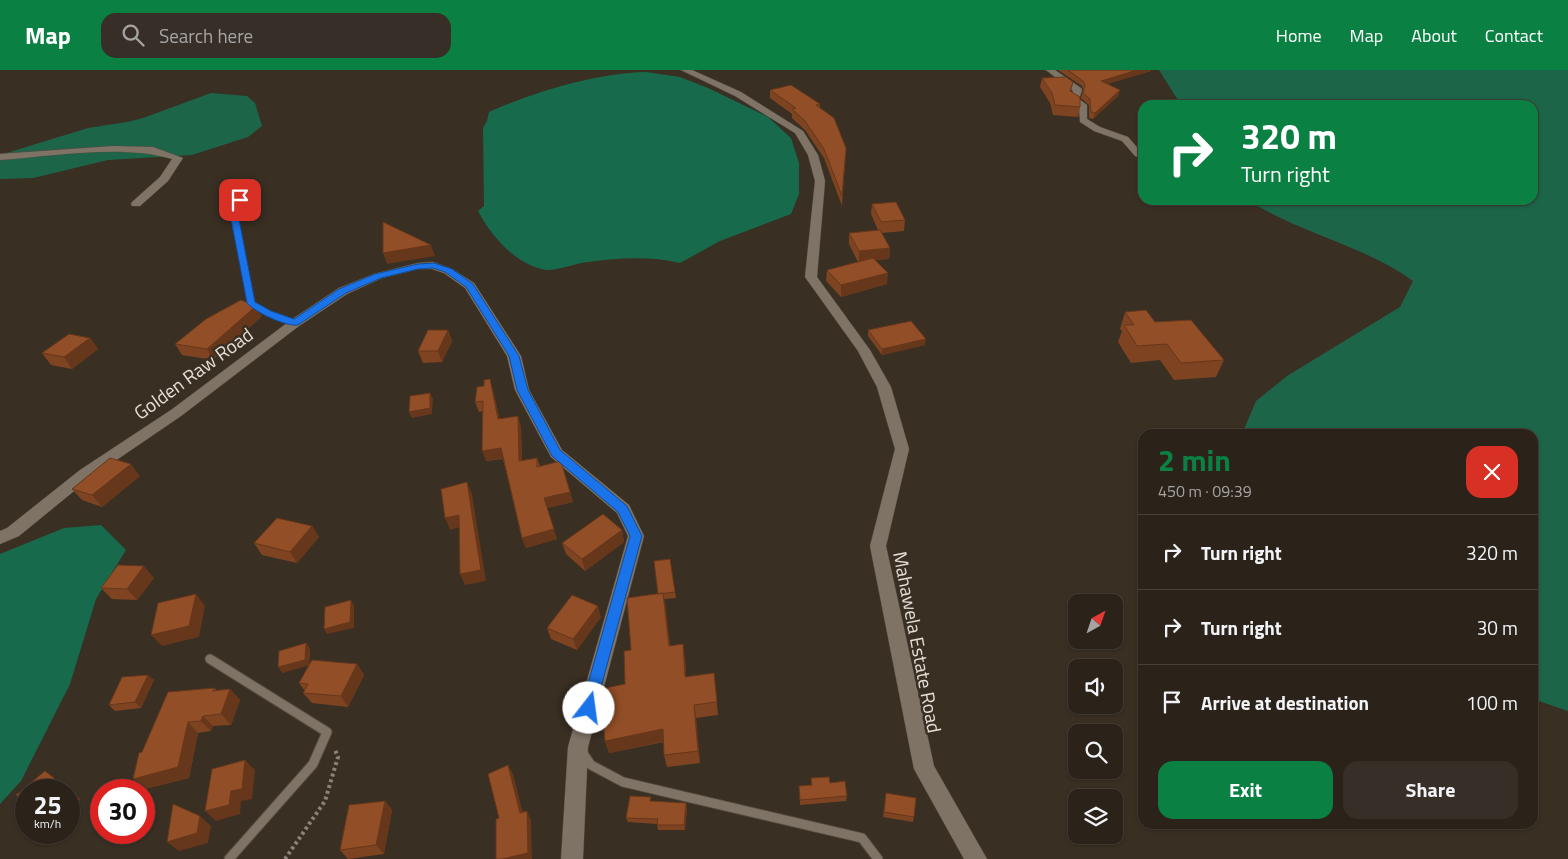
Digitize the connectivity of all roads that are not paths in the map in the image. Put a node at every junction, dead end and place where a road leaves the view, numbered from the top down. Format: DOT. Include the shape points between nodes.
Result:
graph roads {
  1 [pos="685,70"];
  2 [pos="1050,70"];
  3 [pos="1138,154"];
  4 [pos="0,157"];
  5 [pos="240,200"];
  6 [pos="136,204"];
  7 [pos="295,322"];
  8 [pos="0,538"];
  9 [pos="210,659"];
  10 [pos="578,747"];
  11 [pos="229,859"];
  12 [pos="572,859"];
  13 [pos="878,859"];
  14 [pos="976,859"];
  1 -- 14 [label="street, Mahawela Estate Road" via="738,94 798,132 813,155 820,181 811,277 864,350 884,387 902,449 878,546 924,769"];
  2 -- 3 [label="street" via="1078,90 1074,100 1083,105 1083,120 1125,139"];
  4 -- 6 [label="street" via="113,149 153,150 178,158 164,179"];
  5 -- 7 [label="lane" via="234,214 251,303 267,313"];
  7 -- 8 [label="street, Golden Raw Road" via="176,413 85,474 13,532"];
  7 -- 10 [label="street, Golden Raw Road" via="343,291 378,276 434,265 448,270 470,286 514,356 522,390 556,453 623,509 636,536"];
  9 -- 11 [label="lane" via="327,732 313,764"];
  10 -- 12 [label="street, Golden Raw Road"];
  10 -- 13 [label="lane" via="590,765 623,782 862,838"];
}
